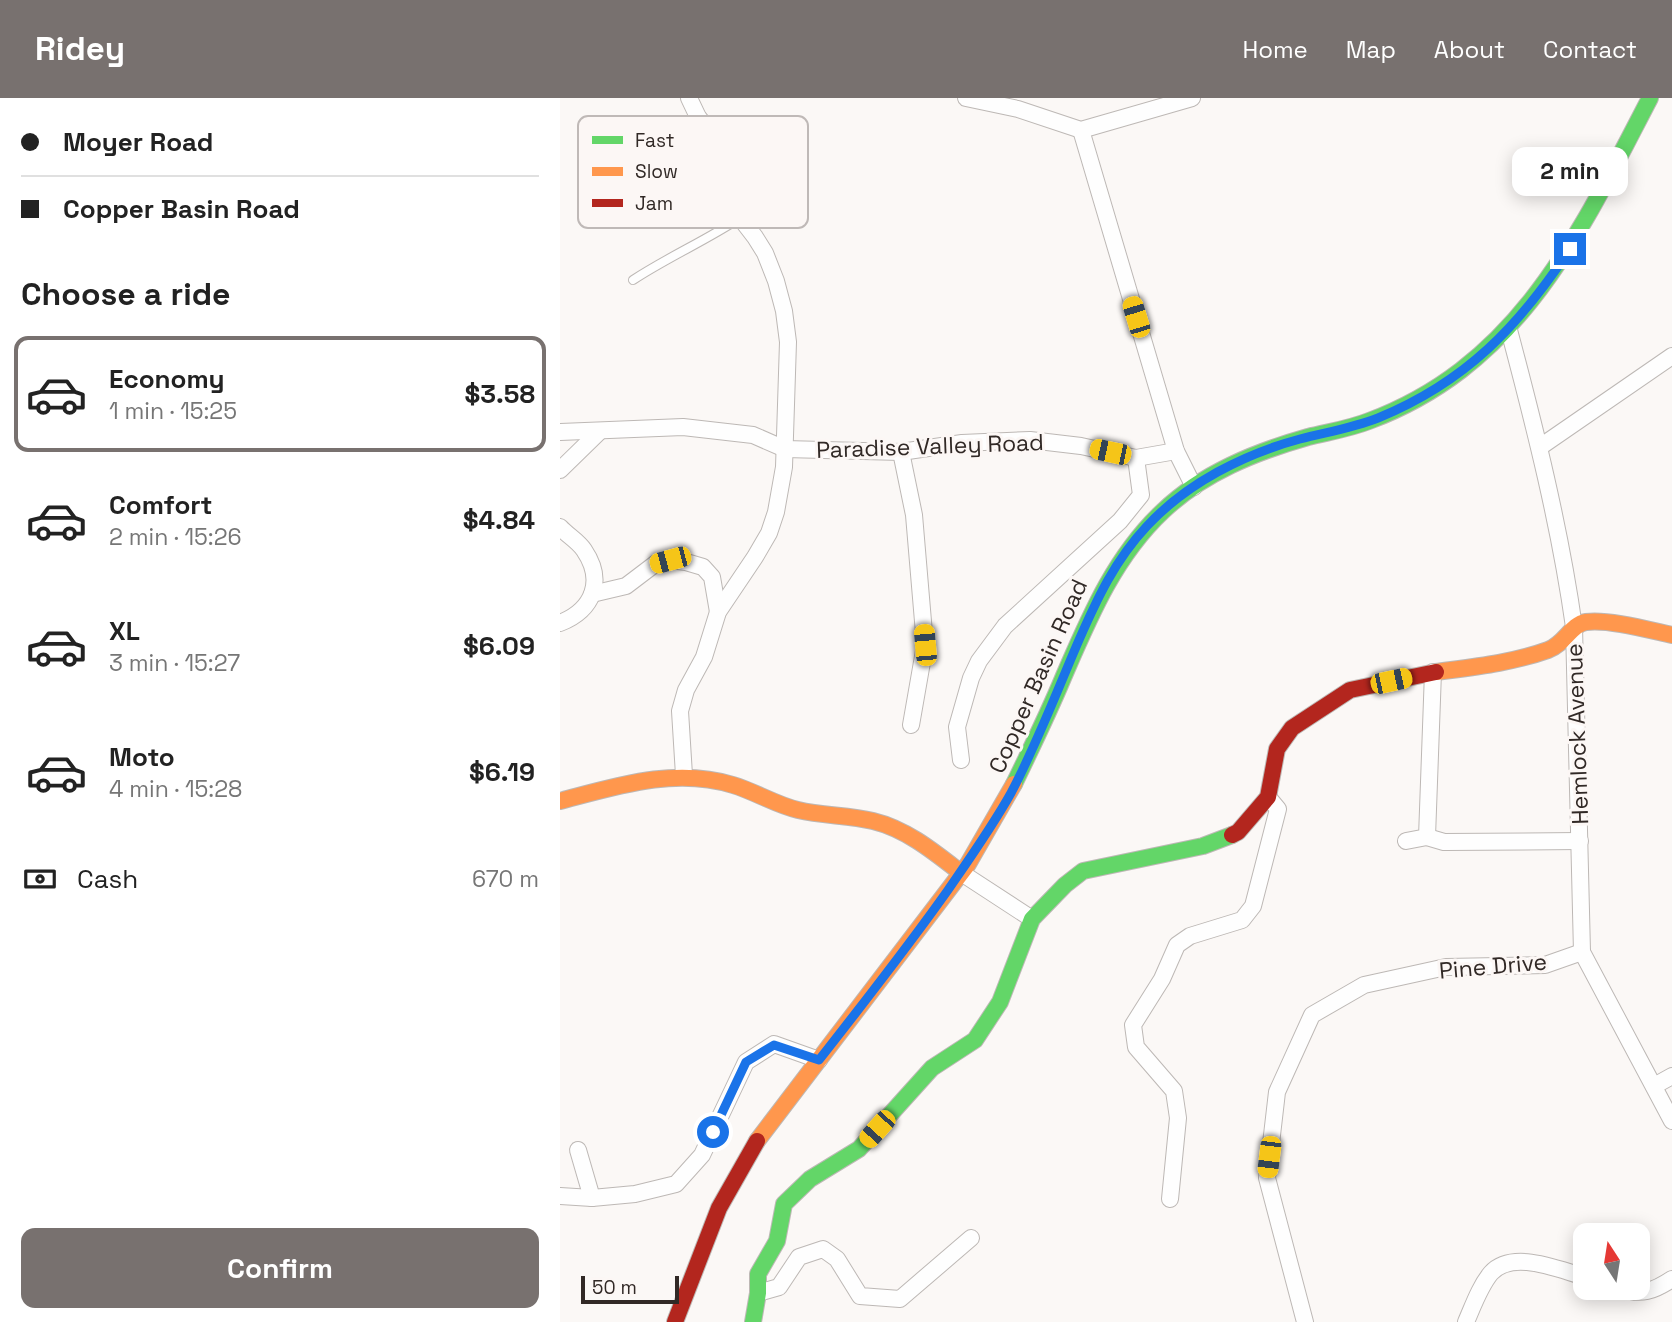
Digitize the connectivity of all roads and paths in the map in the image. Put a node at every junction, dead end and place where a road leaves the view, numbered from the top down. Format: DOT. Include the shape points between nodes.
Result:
graph roads {
  1 [pos="690,98"];
  2 [pos="966,98"];
  3 [pos="1192,98"];
  4 [pos="1650,98"];
  5 [pos="1018,104"];
  6 [pos="698,116"];
  7 [pos="1081,130"];
  8 [pos="723,228"];
  9 [pos="747,228"];
  10 [pos="633,280"];
  11 [pos="1509,330"];
  12 [pos="1672,356"];
  13 [pos="600,431"];
  14 [pos="560,432"];
  15 [pos="1540,447"];
  16 [pos="785,449"];
  17 [pos="1176,451"];
  18 [pos="901,452"];
  19 [pos="1136,458"];
  20 [pos="560,470"];
  21 [pos="1194,487"];
  22 [pos="560,527"];
  23 [pos="592,594"];
  24 [pos="718,612"];
  25 [pos="560,624"];
  26 [pos="1574,627"];
  27 [pos="1672,635"];
  28 [pos="1433,672"];
  29 [pos="911,725"];
  30 [pos="961,760"];
  31 [pos="684,775"];
  32 [pos="1268,797"];
  33 [pos="560,801"];
  34 [pos="1427,837"];
  35 [pos="1406,841"];
  36 [pos="1580,841"];
  37 [pos="960,872"];
  38 [pos="1032,919"];
  39 [pos="1581,952"];
  40 [pos="819,1060"];
  41 [pos="1672,1076"];
  42 [pos="1654,1086"];
  43 [pos="1672,1121"];
  44 [pos="578,1150"];
  45 [pos="560,1196"];
  46 [pos="592,1198"];
  47 [pos="1170,1199"];
  48 [pos="971,1238"];
  49 [pos="1573,1274"];
  50 [pos="1672,1279"];
  51 [pos="1650,1291"];
  52 [pos="758,1293"];
  53 [pos="675,1322"];
  54 [pos="753,1322"];
  55 [pos="1305,1322"];
  56 [pos="1466,1322"];
  1 -- 6 [label="street"];
  2 -- 5 [label="street"];
  3 -- 7 [label="street"];
  4 -- 11 [label="street, Copper Basin Road" via="1570,249"];
  5 -- 7 [label="street"];
  7 -- 17 [label="street"];
  8 -- 10 [label="lane"];
  9 -- 16 [label="street" via="765,253 785,311"];
  11 -- 15 [label="street, Hemlock Avenue"];
  11 -- 21 [label="street, Copper Basin Road" via="1464,369 1411,403 1353,427 1247,456"];
  12 -- 15 [label="street"];
  13 -- 14 [label="street, Paradise Valley Road"];
  13 -- 16 [label="street, Paradise Valley Road" via="683,427 754,435"];
  13 -- 20 [label="street"];
  15 -- 26 [label="street, Hemlock Avenue"];
  16 -- 18 [label="street, Paradise Valley Road"];
  16 -- 24 [label="street" via="769,533"];
  17 -- 19 [label="street, Paradise Valley Road"];
  17 -- 21 [label="street"];
  18 -- 19 [label="street, Paradise Valley Road" via="1030,440"];
  18 -- 29 [label="street" via="914,515 925,645"];
  19 -- 30 [label="street" via="1141,495 1120,521 1005,626 979,661 957,727"];
  21 -- 37 [label="street, Copper Basin Road" via="1147,526 1107,579 1010,793"];
  22 -- 23 [label="street" via="591,562 595,572"];
  23 -- 24 [label="street" via="626,586 655,564 686,562 703,567 712,578"];
  23 -- 25 [label="street" via="587,605"];
  24 -- 31 [label="street" via="680,711"];
  26 -- 27 [label="street" via="1586,622"];
  26 -- 28 [label="street" via="1562,643 1548,650"];
  26 -- 36 [label="street, Hemlock Avenue"];
  28 -- 32 [label="street" via="1350,690 1292,728 1277,749"];
  28 -- 34 [label="street"];
  31 -- 33 [label="street" via="646,779"];
  31 -- 37 [label="street" via="733,785 797,810 883,824 925,845"];
  32 -- 38 [label="street" via="1238,832 1203,846 1083,871"];
  32 -- 47 [label="street" via="1278,809 1253,906 1242,920 1190,936 1177,945 1133,1025 1136,1047 1174,1091 1178,1118"];
  34 -- 35 [label="street"];
  34 -- 36 [label="street" via="1444,842"];
  36 -- 39 [label="street, Hemlock Avenue"];
  37 -- 38 [label="street"];
  37 -- 40 [label="street, Copper Basin Road"];
  38 -- 52 [label="street" via="1000,1002 975,1040 932,1068 859,1149 810,1179 784,1204 777,1241 758,1274"];
  39 -- 42 [label="street, Hemlock Avenue"];
  39 -- 55 [label="street, Pine Drive" via="1545,965 1447,967 1364,985 1312,1015 1277,1092 1267,1178"];
  40 -- 46 [label="street" via="774,1045 746,1062 702,1155 676,1184"];
  40 -- 53 [label="street, Copper Basin Road" via="753,1147 714,1218"];
  41 -- 42 [label="street"];
  42 -- 43 [label="street, Hemlock Avenue"];
  44 -- 46 [label="street"];
  45 -- 46 [label="street"];
  48 -- 52 [label="street" via="900,1298 860,1296 837,1258 823,1249 799,1257 779,1287"];
  49 -- 56 [label="street" via="1520,1260 1503,1264 1491,1273"];
  50 -- 51 [label="street"];
  52 -- 54 [label="street"];
}
